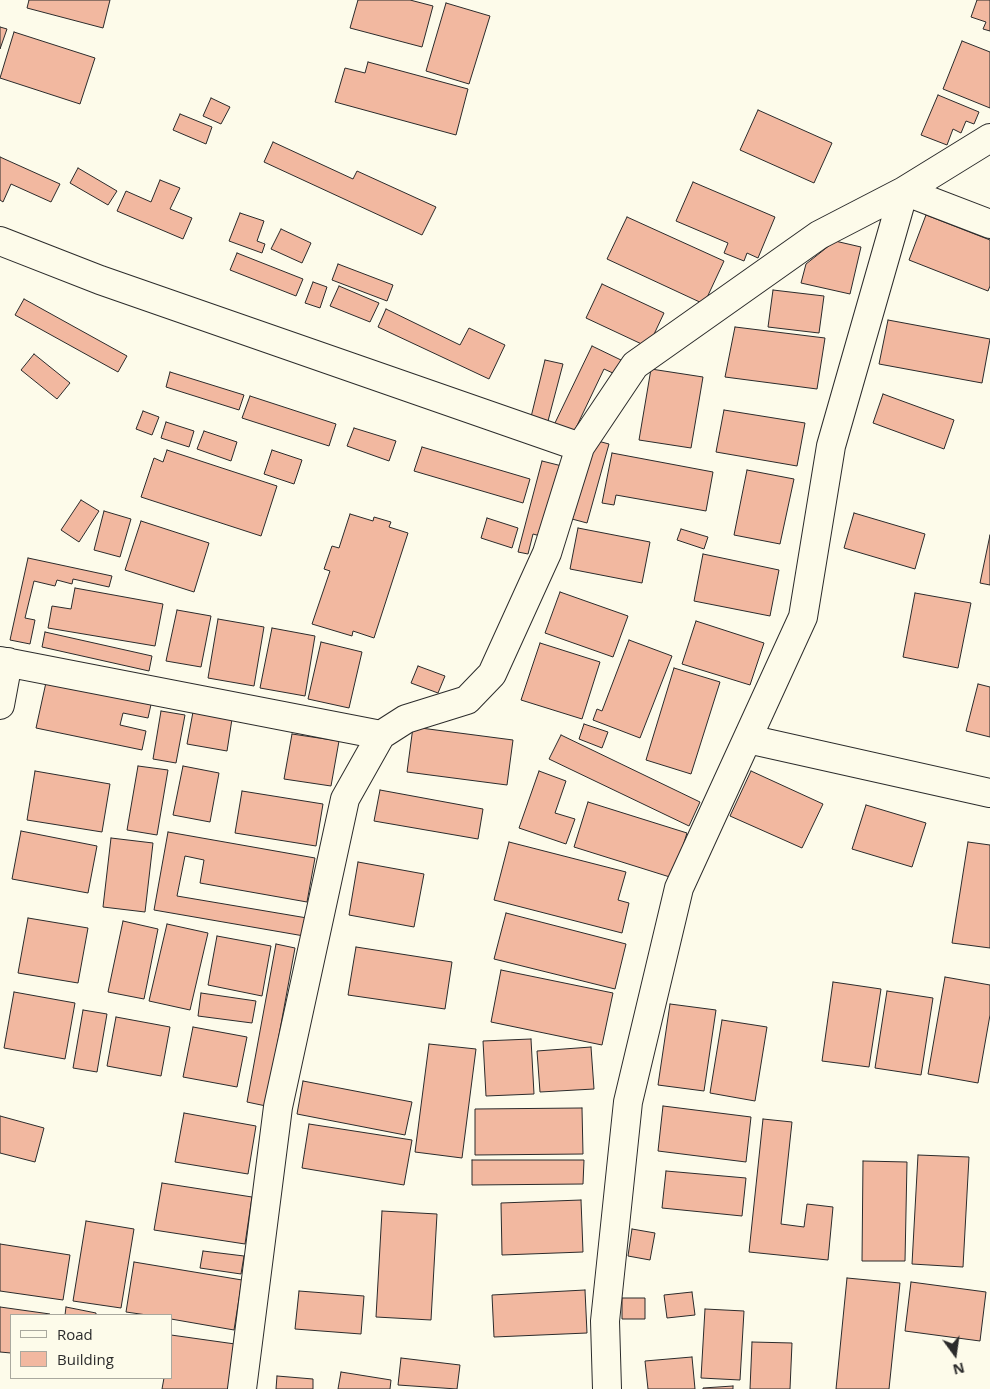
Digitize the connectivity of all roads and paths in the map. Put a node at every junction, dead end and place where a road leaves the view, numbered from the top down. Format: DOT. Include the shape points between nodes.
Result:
graph roads {
  1 [pos="990,138"];
  2 [pos="904,191"];
  3 [pos="990,224"];
  4 [pos="0,241"];
  5 [pos="580,447"];
  6 [pos="4,662"];
  7 [pos="0,705"];
  8 [pos="381,735"];
  9 [pos="748,739"];
  10 [pos="990,793"];
  11 [pos="242,1389"];
  12 [pos="607,1389"];
  1 -- 2 [label="street"];
  2 -- 3 [label="street"];
  2 -- 5 [label="street" via="819,235 635,365"];
  2 -- 9 [label="street" via="831,446 803,617"];
  4 -- 5 [label="street" via="100,280"];
  5 -- 8 [label="street" via="547,553 492,674 467,700 406,720"];
  6 -- 7 [label="street"];
  6 -- 8 [label="street"];
  8 -- 11 [label="street" via="345,799 278,1107"];
  9 -- 10 [label="street"];
  9 -- 12 [label="street" via="679,888 628,1102 605,1321"];
}
